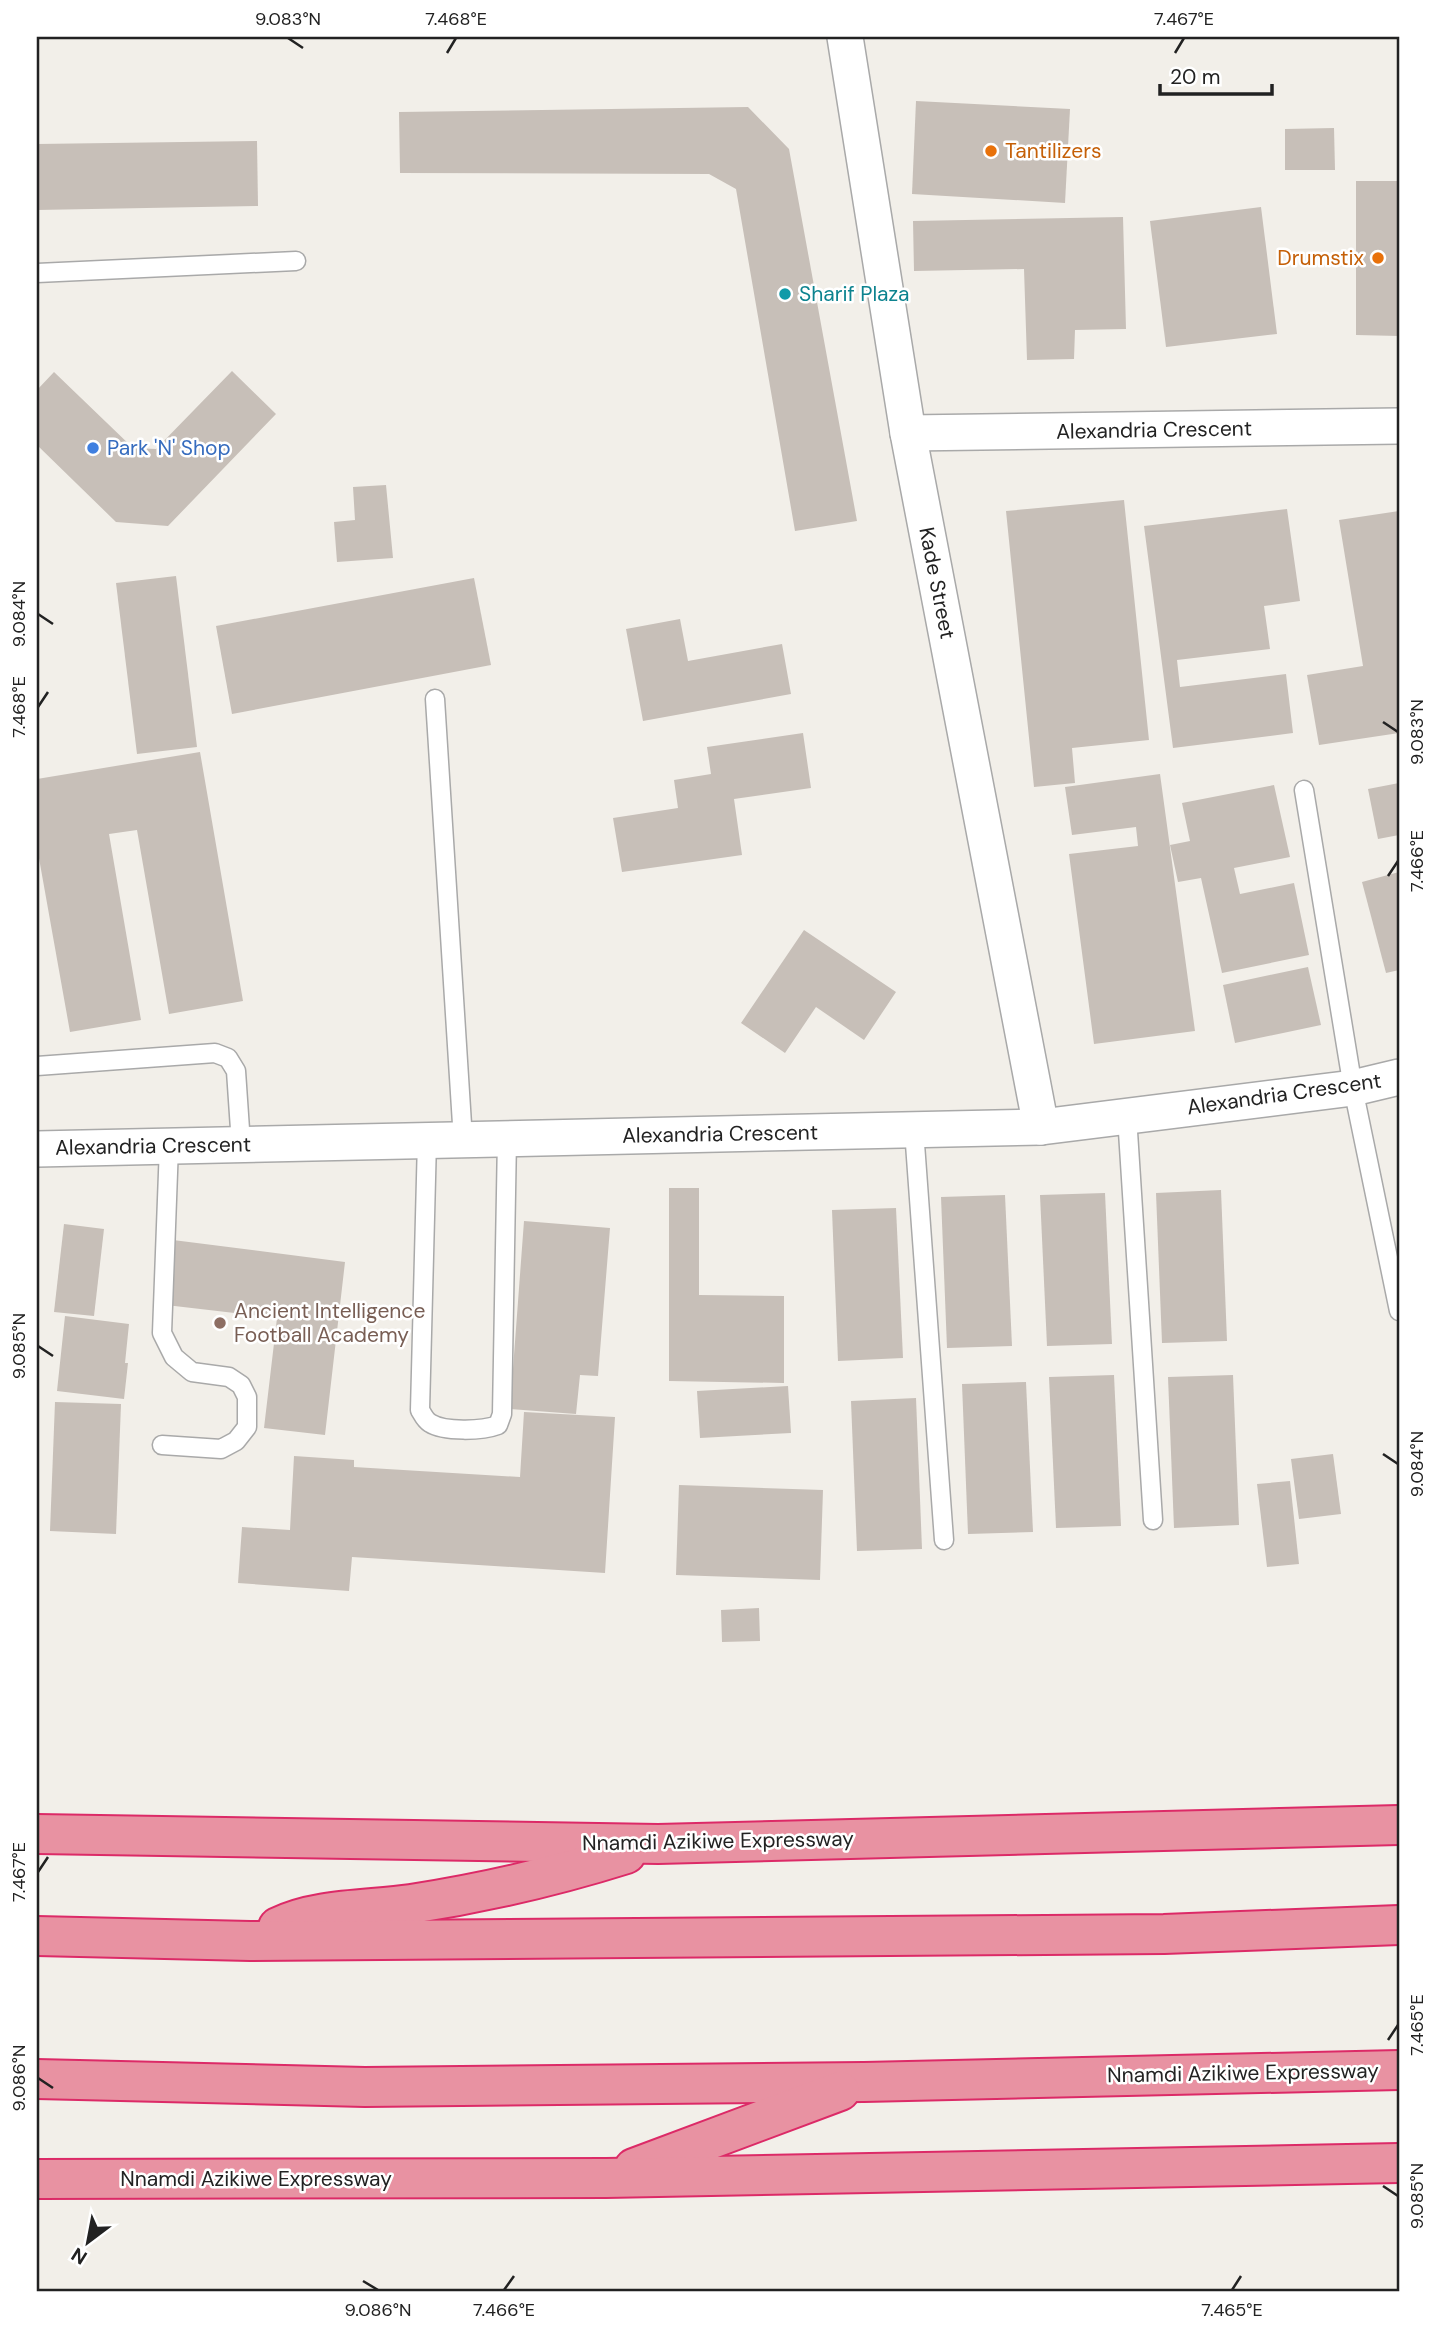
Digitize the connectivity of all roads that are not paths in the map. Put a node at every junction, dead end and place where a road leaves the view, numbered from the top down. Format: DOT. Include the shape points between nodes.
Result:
graph roads {
  1 [pos="845,37"];
  2 [pos="296,261"];
  3 [pos="37,273"];
  4 [pos="1399,426"];
  5 [pos="908,433"];
  6 [pos="435,699"];
  7 [pos="1304,790"];
  8 [pos="37,1066"];
  9 [pos="1399,1077"];
  10 [pos="1353,1088"];
  11 [pos="1127,1116"];
  12 [pos="1041,1127"];
  13 [pos="914,1130"];
  14 [pos="507,1138"];
  15 [pos="427,1140"];
  16 [pos="463,1140"];
  17 [pos="241,1144"];
  18 [pos="169,1146"];
  19 [pos="37,1149"];
  20 [pos="1399,1311"];
  21 [pos="162,1445"];
  22 [pos="1153,1520"];
  23 [pos="944,1540"];
  24 [pos="1399,1825"];
  25 [pos="37,1834"];
  26 [pos="658,1844"];
  27 [pos="1399,1925"];
  28 [pos="37,1936"];
  29 [pos="250,1941"];
  30 [pos="1399,2070"];
  31 [pos="37,2079"];
  32 [pos="864,2082"];
  33 [pos="1399,2163"];
  34 [pos="606,2178"];
  35 [pos="37,2179"];
  1 -- 5 [label="street, Kade Street"];
  2 -- 3 [label="lane"];
  4 -- 5 [label="street, Alexandria Crescent"];
  5 -- 12 [label="street, Kade Street"];
  6 -- 16 [label="lane"];
  7 -- 10 [label="lane"];
  8 -- 17 [label="lane" via="215,1053 228,1058 236,1071"];
  9 -- 10 [label="street, Alexandria Crescent"];
  10 -- 11 [label="street, Alexandria Crescent"];
  10 -- 20 [label="lane"];
  11 -- 12 [label="street, Alexandria Crescent"];
  11 -- 22 [label="lane"];
  12 -- 13 [label="street, Alexandria Crescent"];
  13 -- 14 [label="street, Alexandria Crescent"];
  13 -- 23 [label="lane"];
  14 -- 15 [label="lane" via="502,1414 498,1426 484,1430 438,1427 420,1410"];
  14 -- 16 [label="street, Alexandria Crescent"];
  15 -- 16 [label="street, Alexandria Crescent"];
  15 -- 17 [label="street, Alexandria Crescent"];
  17 -- 18 [label="street, Alexandria Crescent"];
  18 -- 19 [label="street, Alexandria Crescent"];
  18 -- 21 [label="lane" via="162,1333 174,1356 192,1372 229,1377 241,1385 247,1397 247,1427 236,1441 221,1448"];
  24 -- 26 [label="highway, Nnamdi Azikiwe Expressway"];
  25 -- 26 [label="highway, Nnamdi Azikiwe Expressway"];
  26 -- 29 [label="highway" via="557,1875 411,1904 287,1922"];
  27 -- 29 [label="highway" via="1164,1934"];
  28 -- 29 [label="highway"];
  30 -- 32 [label="highway, Nnamdi Azikiwe Expressway"];
  31 -- 32 [label="highway, Nnamdi Azikiwe Expressway" via="365,2087"];
  32 -- 34 [label="highway"];
  33 -- 34 [label="highway, Nnamdi Azikiwe Expressway"];
  34 -- 35 [label="highway, Nnamdi Azikiwe Expressway"];
}
